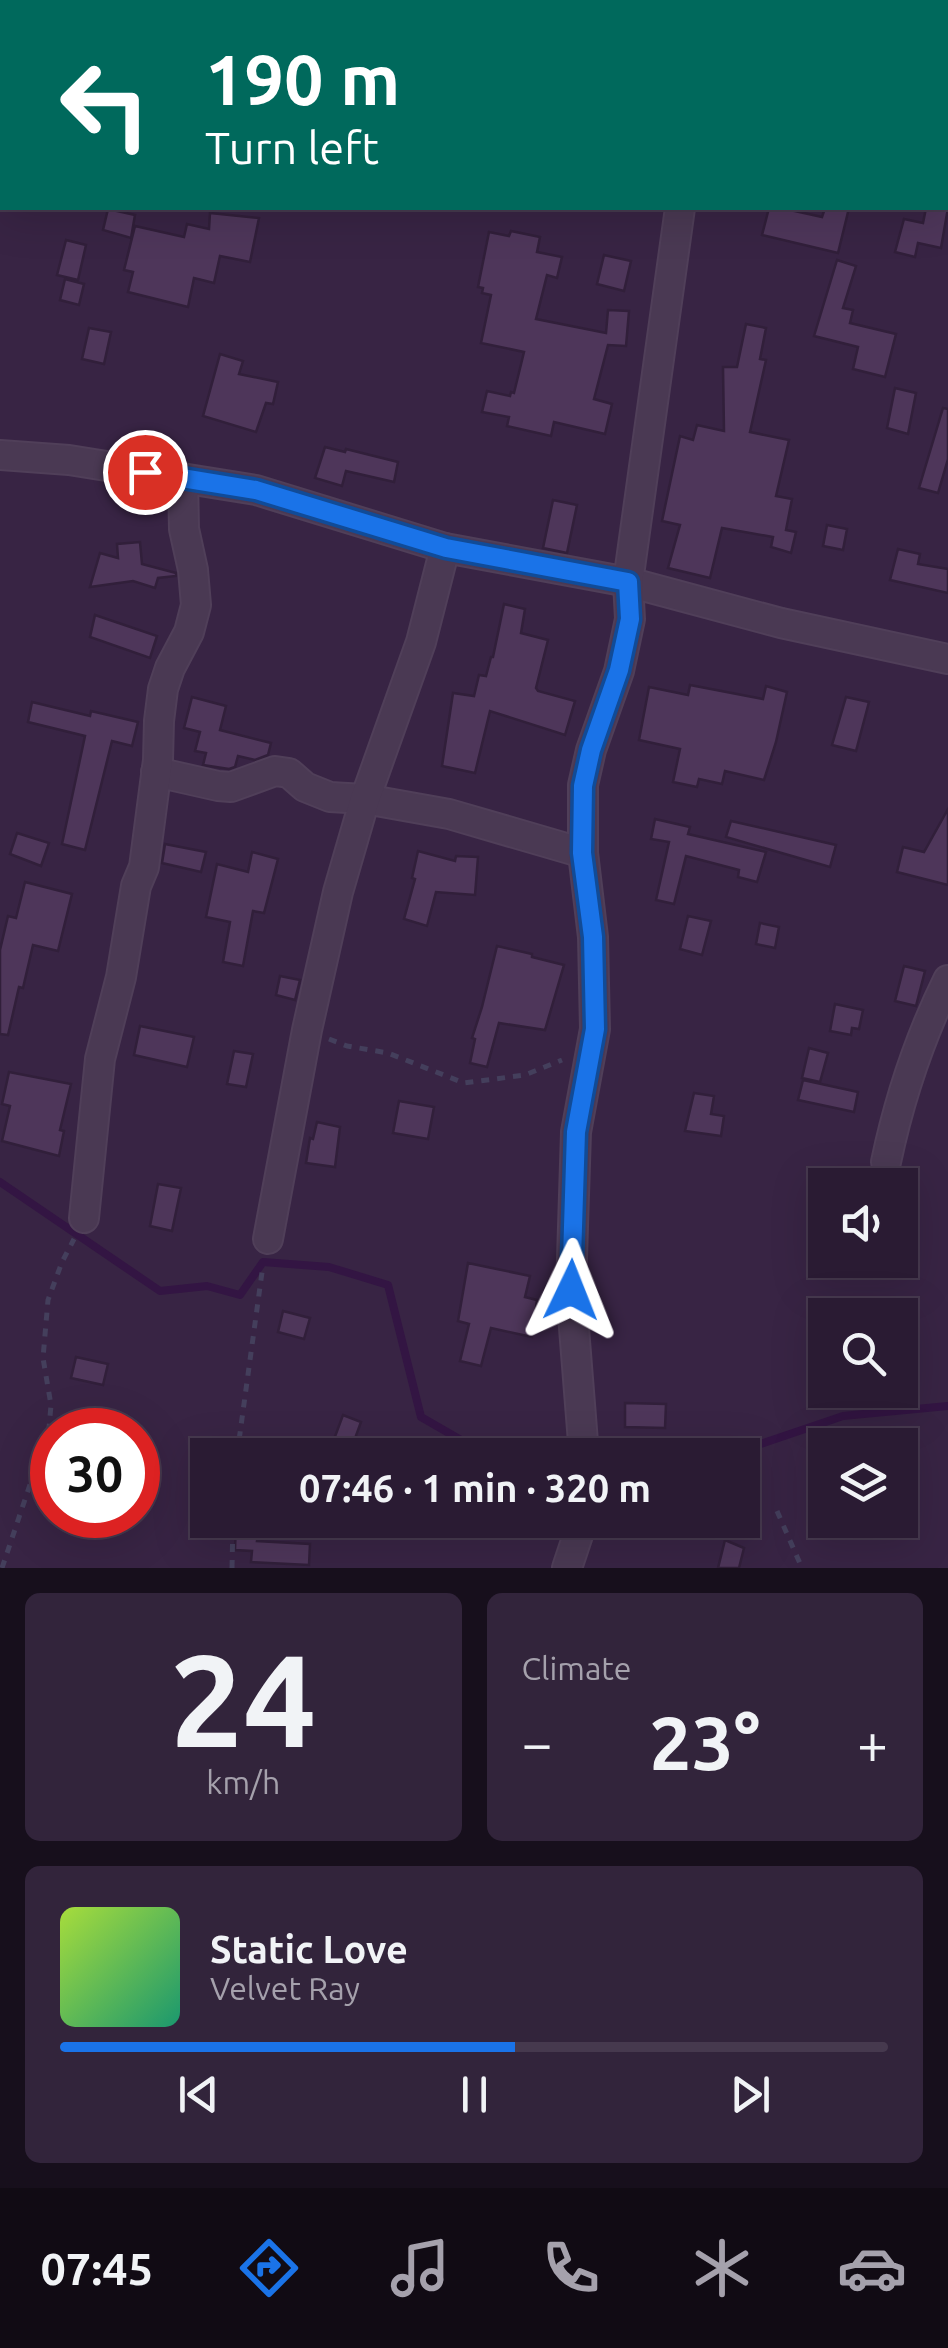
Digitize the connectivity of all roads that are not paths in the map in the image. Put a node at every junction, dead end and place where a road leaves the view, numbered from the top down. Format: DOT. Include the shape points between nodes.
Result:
graph roads {
  1 [pos="680,210"];
  2 [pos="0,455"];
  3 [pos="184,478"];
  4 [pos="446,548"];
  5 [pos="628,582"];
  6 [pos="948,659"];
  7 [pos="156,772"];
  8 [pos="365,798"];
  9 [pos="582,853"];
  10 [pos="948,980"];
  11 [pos="886,1162"];
  12 [pos="84,1218"];
  13 [pos="268,1239"];
  14 [pos="583,1438"];
  15 [pos="576,1538"];
  16 [pos="567,1568"];
  1 -- 5 [label="street"];
  2 -- 3 [label="street"];
  3 -- 4 [label="street" via="256,490"];
  3 -- 7 [label="street" via="196,604 163,689"];
  4 -- 5 [label="street"];
  4 -- 8 [label="street" via="421,642"];
  5 -- 6 [label="street"];
  5 -- 9 [label="street" via="630,619 619,670 583,786"];
  7 -- 8 [label="street" via="231,787 274,772 289,774 317,794"];
  7 -- 12 [label="street" via="144,867 100,1059"];
  8 -- 9 [label="street" via="449,814"];
  8 -- 13 [label="street" via="307,1030"];
  9 -- 14 [label="street" via="595,1029 576,1132 571,1290"];
  10 -- 11 [label="street" via="928,1019"];
  15 -- 16 [label="street"];
}
